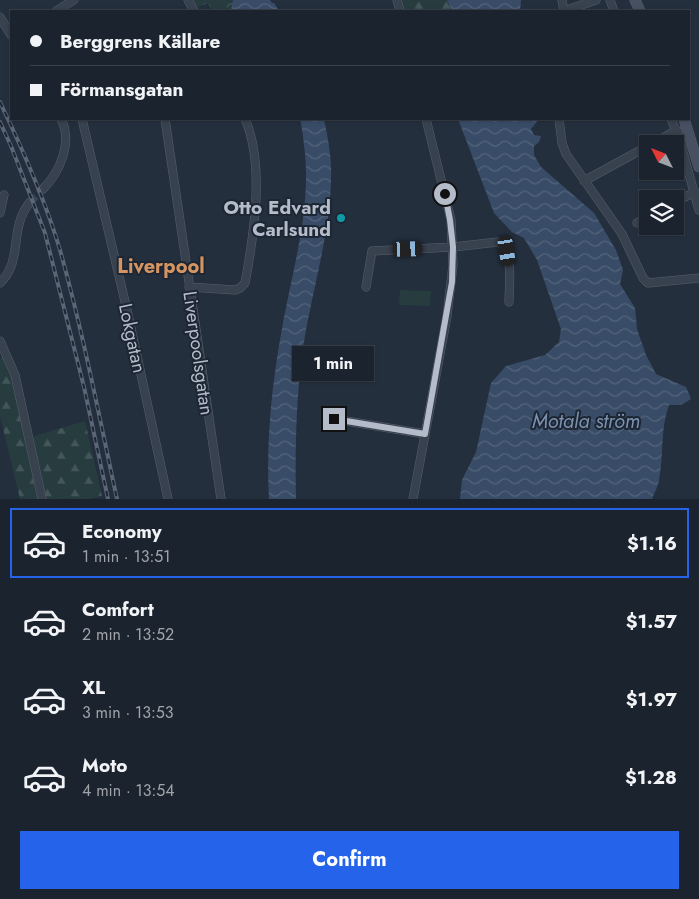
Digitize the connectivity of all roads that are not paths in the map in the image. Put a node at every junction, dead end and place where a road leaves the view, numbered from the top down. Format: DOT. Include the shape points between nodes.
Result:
graph roads {
  1 [pos="74,0"];
  2 [pos="596,0"];
  3 [pos="58,10"];
  4 [pos="567,10"];
  5 [pos="0,16"];
  6 [pos="10,33"];
  7 [pos="61,120"];
  8 [pos="82,120"];
  9 [pos="165,120"];
  10 [pos="245,120"];
  11 [pos="426,120"];
  12 [pos="562,120"];
  13 [pos="672,120"];
  14 [pos="684,120"];
  15 [pos="677,130"];
  16 [pos="668,135"];
  17 [pos="639,151"];
  18 [pos="699,167"];
  19 [pos="584,181"];
  20 [pos="43,189"];
  21 [pos="695,192"];
  22 [pos="4,195"];
  23 [pos="684,198"];
  24 [pos="30,202"];
  25 [pos="699,210"];
  26 [pos="0,213"];
  27 [pos="453,247"];
  28 [pos="699,278"];
  29 [pos="0,283"];
  30 [pos="189,287"];
  31 [pos="366,287"];
  32 [pos="509,302"];
  33 [pos="0,341"];
  34 [pos="334,419"];
  35 [pos="425,434"];
  36 [pos="42,499"];
  37 [pos="168,499"];
  38 [pos="221,499"];
  39 [pos="413,499"];
  1 -- 3 [label="street"];
  2 -- 4 [label="street"];
  5 -- 6 [label="street"];
  7 -- 20 [label="street" via="65,130 63,156 54,176"];
  8 -- 37 [label="street, Lokgatan"];
  9 -- 30 [label="street, Liverpoolsgatan"];
  10 -- 30 [label="street" via="252,140 256,195 245,283 234,290"];
  11 -- 27 [label="street" via="448,206"];
  12 -- 19 [label="street" via="563,148"];
  13 -- 15 [label="street"];
  14 -- 18 [label="street"];
  15 -- 16 [label="street"];
  15 -- 21 [label="street"];
  17 -- 19 [label="street"];
  19 -- 28 [label="street" via="620,232 648,283"];
  21 -- 23 [label="street"];
  21 -- 25 [label="street"];
  22 -- 26 [label="street"];
  24 -- 29 [label="street" via="18,222 12,267"];
  27 -- 31 [label="street" via="372,251"];
  27 -- 32 [label="street" via="495,242 504,245 510,272"];
  27 -- 35 [label="street" via="451,289"];
  30 -- 38 [label="street, Liverpoolsgatan"];
  33 -- 36 [label="street" via="15,375"];
  34 -- 35 [label="street"];
  35 -- 39 [label="street"];
}
